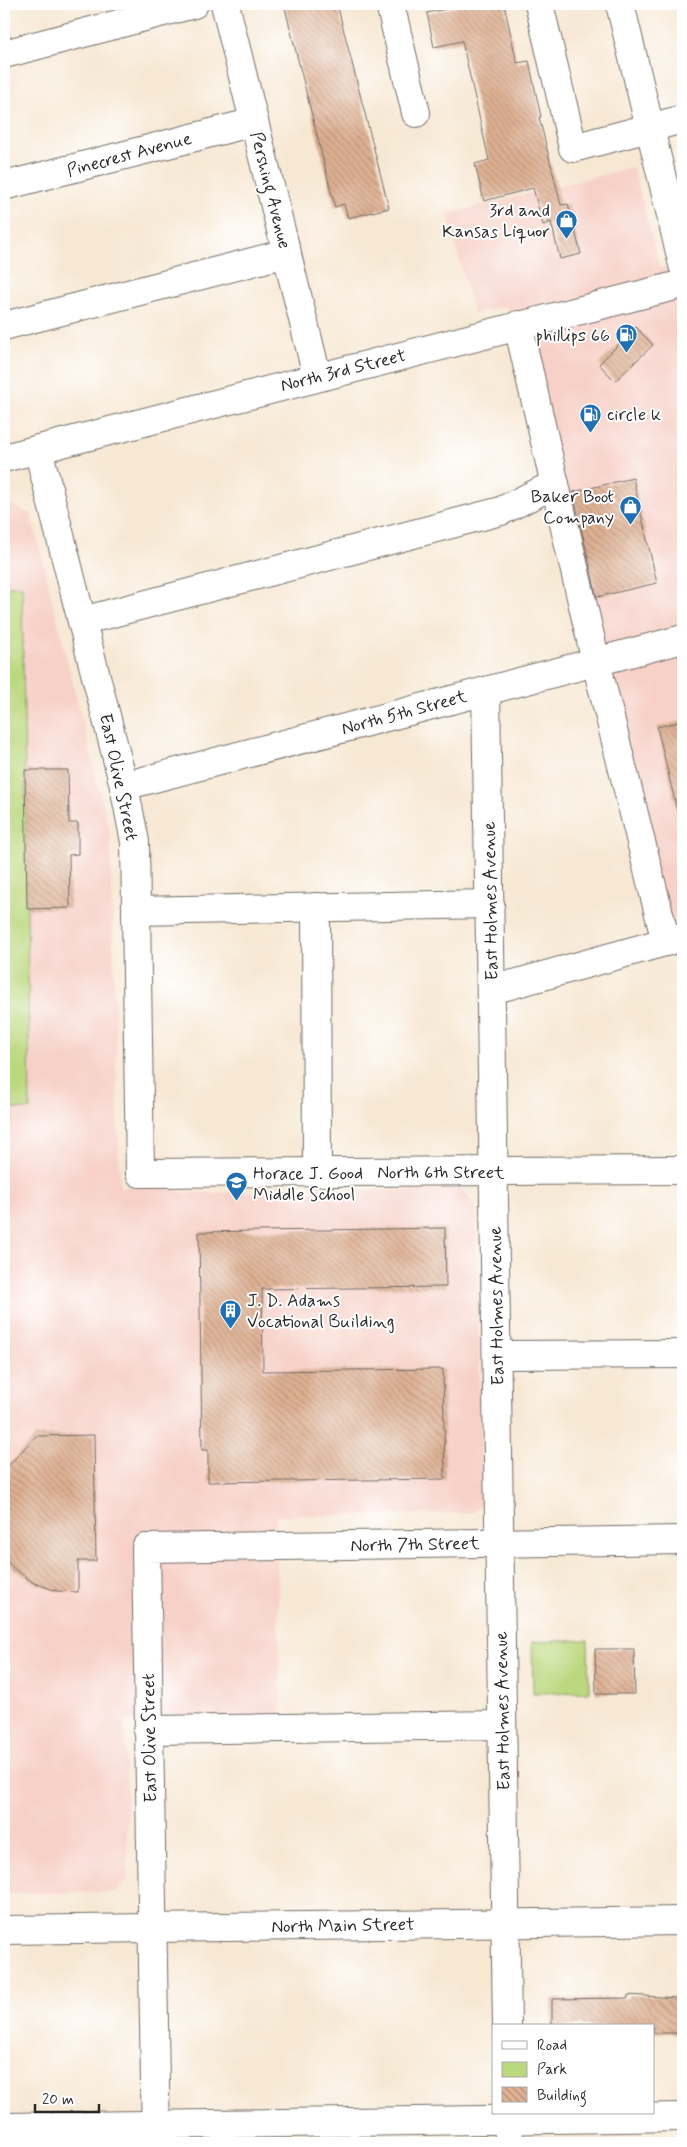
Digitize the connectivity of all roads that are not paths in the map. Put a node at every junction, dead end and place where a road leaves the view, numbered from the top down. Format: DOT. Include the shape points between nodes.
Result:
graph roads {
  1 [pos="194,4"];
  2 [pos="225,4"];
  3 [pos="390,4"];
  4 [pos="538,4"];
  5 [pos="620,4"];
  6 [pos="4,54"];
  7 [pos="416,113"];
  8 [pos="683,119"];
  9 [pos="254,122"];
  10 [pos="650,128"];
  11 [pos="4,186"];
  12 [pos="287,254"];
  13 [pos="683,265"];
  14 [pos="683,284"];
  15 [pos="518,325"];
  16 [pos="4,326"];
  17 [pos="318,376"];
  18 [pos="38,449"];
  19 [pos="4,458"];
  20 [pos="555,484"];
  21 [pos="82,621"];
  22 [pos="683,639"];
  23 [pos="596,662"];
  24 [pos="486,690"];
  25 [pos="124,786"];
  26 [pos="490,904"];
  27 [pos="316,907"];
  28 [pos="136,911"];
  29 [pos="674,939"];
  30 [pos="492,990"];
  31 [pos="683,1170"];
  32 [pos="140,1172"];
  33 [pos="317,1172"];
  34 [pos="494,1172"];
  35 [pos="683,1354"];
  36 [pos="497,1355"];
  37 [pos="683,1540"];
  38 [pos="500,1543"];
  39 [pos="146,1548"];
  40 [pos="502,1725"];
  41 [pos="148,1730"];
  42 [pos="683,1921"];
  43 [pos="505,1922"];
  44 [pos="152,1928"];
  45 [pos="4,1930"];
  46 [pos="507,2024"];
  47 [pos="683,2116"];
  48 [pos="509,2125"];
  49 [pos="4,2127"];
  50 [pos="155,2134"];
  1 -- 6 [label="street"];
  2 -- 9 [label="street, Pershing Avenue"];
  3 -- 7 [label="street"];
  4 -- 10 [label="street" via="573,148"];
  5 -- 10 [label="street"];
  8 -- 10 [label="street"];
  9 -- 11 [label="street, Pinecrest Avenue"];
  9 -- 12 [label="street, Pershing Avenue"];
  10 -- 13 [label="street"];
  12 -- 16 [label="street"];
  12 -- 17 [label="street, Pershing Avenue"];
  14 -- 15 [label="street, North 3rd Street"];
  15 -- 17 [label="street, North 3rd Street"];
  15 -- 20 [label="street"];
  17 -- 18 [label="street, North 3rd Street"];
  18 -- 19 [label="street, North 3rd Street"];
  18 -- 21 [label="street, East Olive Street"];
  20 -- 21 [label="street" via="501,512"];
  20 -- 23 [label="street"];
  21 -- 25 [label="street, East Olive Street"];
  22 -- 23 [label="street, North 5th Street"];
  23 -- 24 [label="street, North 5th Street"];
  23 -- 29 [label="street"];
  24 -- 25 [label="street, North 5th Street"];
  24 -- 26 [label="street, East Holmes Avenue"];
  25 -- 28 [label="street, East Olive Street" via="135,842"];
  26 -- 27 [label="street"];
  26 -- 30 [label="street, East Holmes Avenue"];
  27 -- 28 [label="street"];
  27 -- 33 [label="street"];
  28 -- 32 [label="street, East Olive Street"];
  29 -- 30 [label="street"];
  30 -- 34 [label="street, East Holmes Avenue"];
  31 -- 34 [label="street, North 6th Street"];
  32 -- 33 [label="street, North 6th Street"];
  33 -- 34 [label="street, North 6th Street"];
  34 -- 36 [label="street, East Holmes Avenue"];
  35 -- 36 [label="street"];
  36 -- 38 [label="street, East Holmes Avenue"];
  37 -- 38 [label="street, North 7th Street"];
  38 -- 39 [label="street, North 7th Street"];
  38 -- 40 [label="street, East Holmes Avenue"];
  39 -- 41 [label="street, East Olive Street"];
  40 -- 41 [label="street"];
  40 -- 43 [label="street, East Holmes Avenue"];
  41 -- 44 [label="street, East Olive Street"];
  42 -- 43 [label="street, North Main Street"];
  43 -- 44 [label="street, North Main Street"];
  43 -- 46 [label="street, East Holmes Avenue"];
  44 -- 45 [label="street, North Main Street"];
  44 -- 50 [label="street, East Olive Street"];
  47 -- 48 [label="street"];
  48 -- 50 [label="street"];
  49 -- 50 [label="street"];
}
